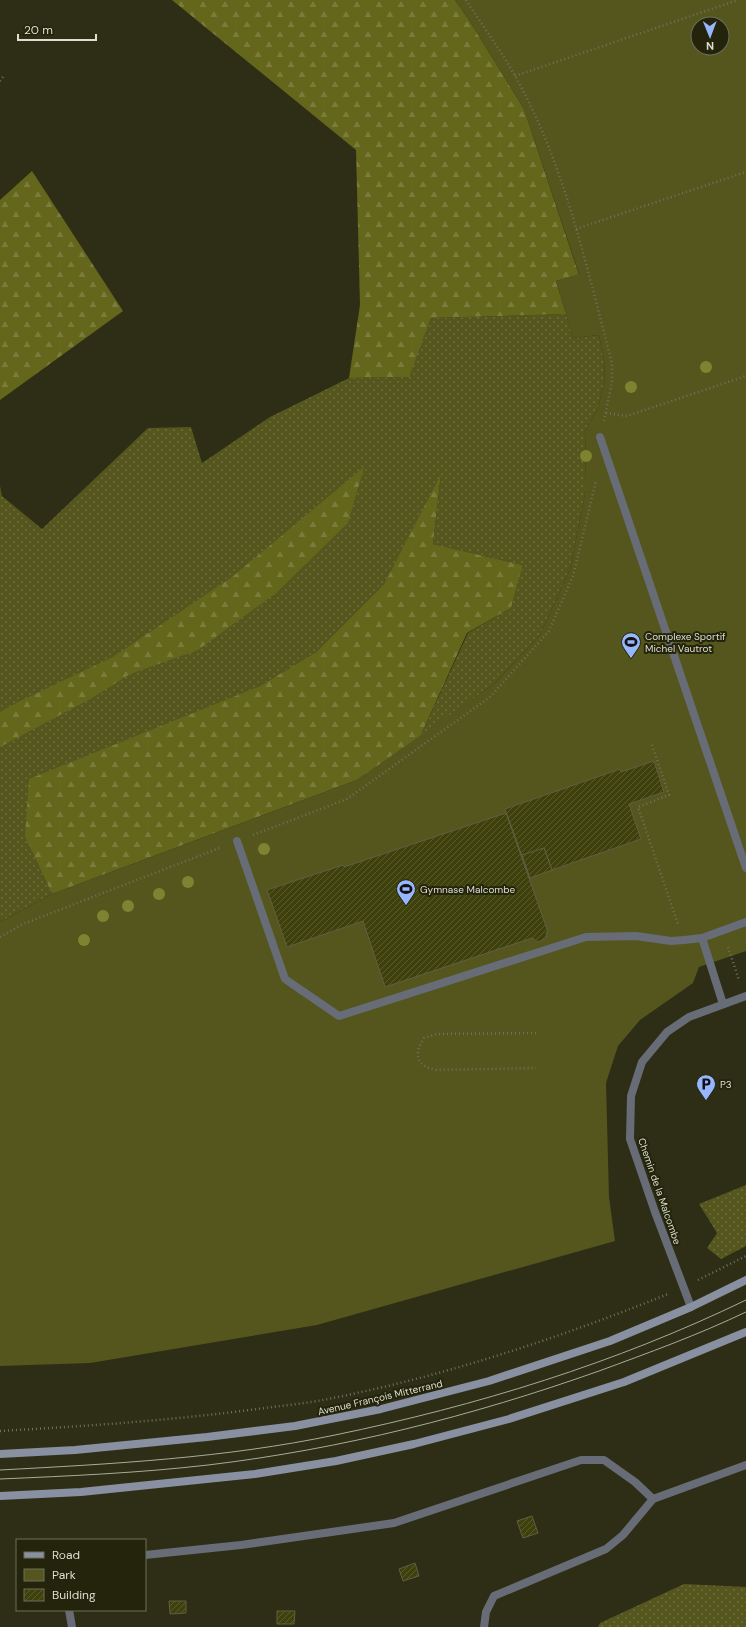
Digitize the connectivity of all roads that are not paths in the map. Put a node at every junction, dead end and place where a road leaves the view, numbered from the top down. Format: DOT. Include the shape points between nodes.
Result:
graph roads {
  1 [pos="600,437"];
  2 [pos="238,841"];
  3 [pos="746,868"];
  4 [pos="746,922"];
  5 [pos="702,938"];
  6 [pos="746,996"];
  7 [pos="723,1004"];
  8 [pos="746,1280"];
  9 [pos="690,1307"];
  10 [pos="746,1332"];
  11 [pos="0,1454"];
  12 [pos="746,1465"];
  13 [pos="0,1496"];
  14 [pos="653,1498"];
  15 [pos="146,1555"];
  16 [pos="69,1611"];
  17 [pos="72,1627"];
  18 [pos="484,1627"];
  1 -- 3 [label="street"];
  2 -- 5 [label="street" via="285,979 339,1016 586,937 636,936 671,941"];
  4 -- 5 [label="street"];
  5 -- 7 [label="street"];
  6 -- 7 [label="street, Chemin de la Malcombe"];
  7 -- 9 [label="street, Chemin de la Malcombe" via="689,1017 667,1032 642,1062 631,1096 630,1139"];
  8 -- 9 [label="main road, Avenue François Mitterrand"];
  9 -- 11 [label="main road, Avenue François Mitterrand" via="610,1341 488,1381 381,1409 295,1426 207,1437 75,1450"];
  10 -- 13 [label="main road" via="624,1382 509,1419 414,1444 336,1461 255,1474 81,1492"];
  12 -- 14 [label="street"];
  14 -- 15 [label="street" via="604,1460 581,1460 394,1522 241,1545"];
  14 -- 18 [label="street" via="623,1535 606,1549 494,1596 486,1612"];
  16 -- 17 [label="street"];
}
